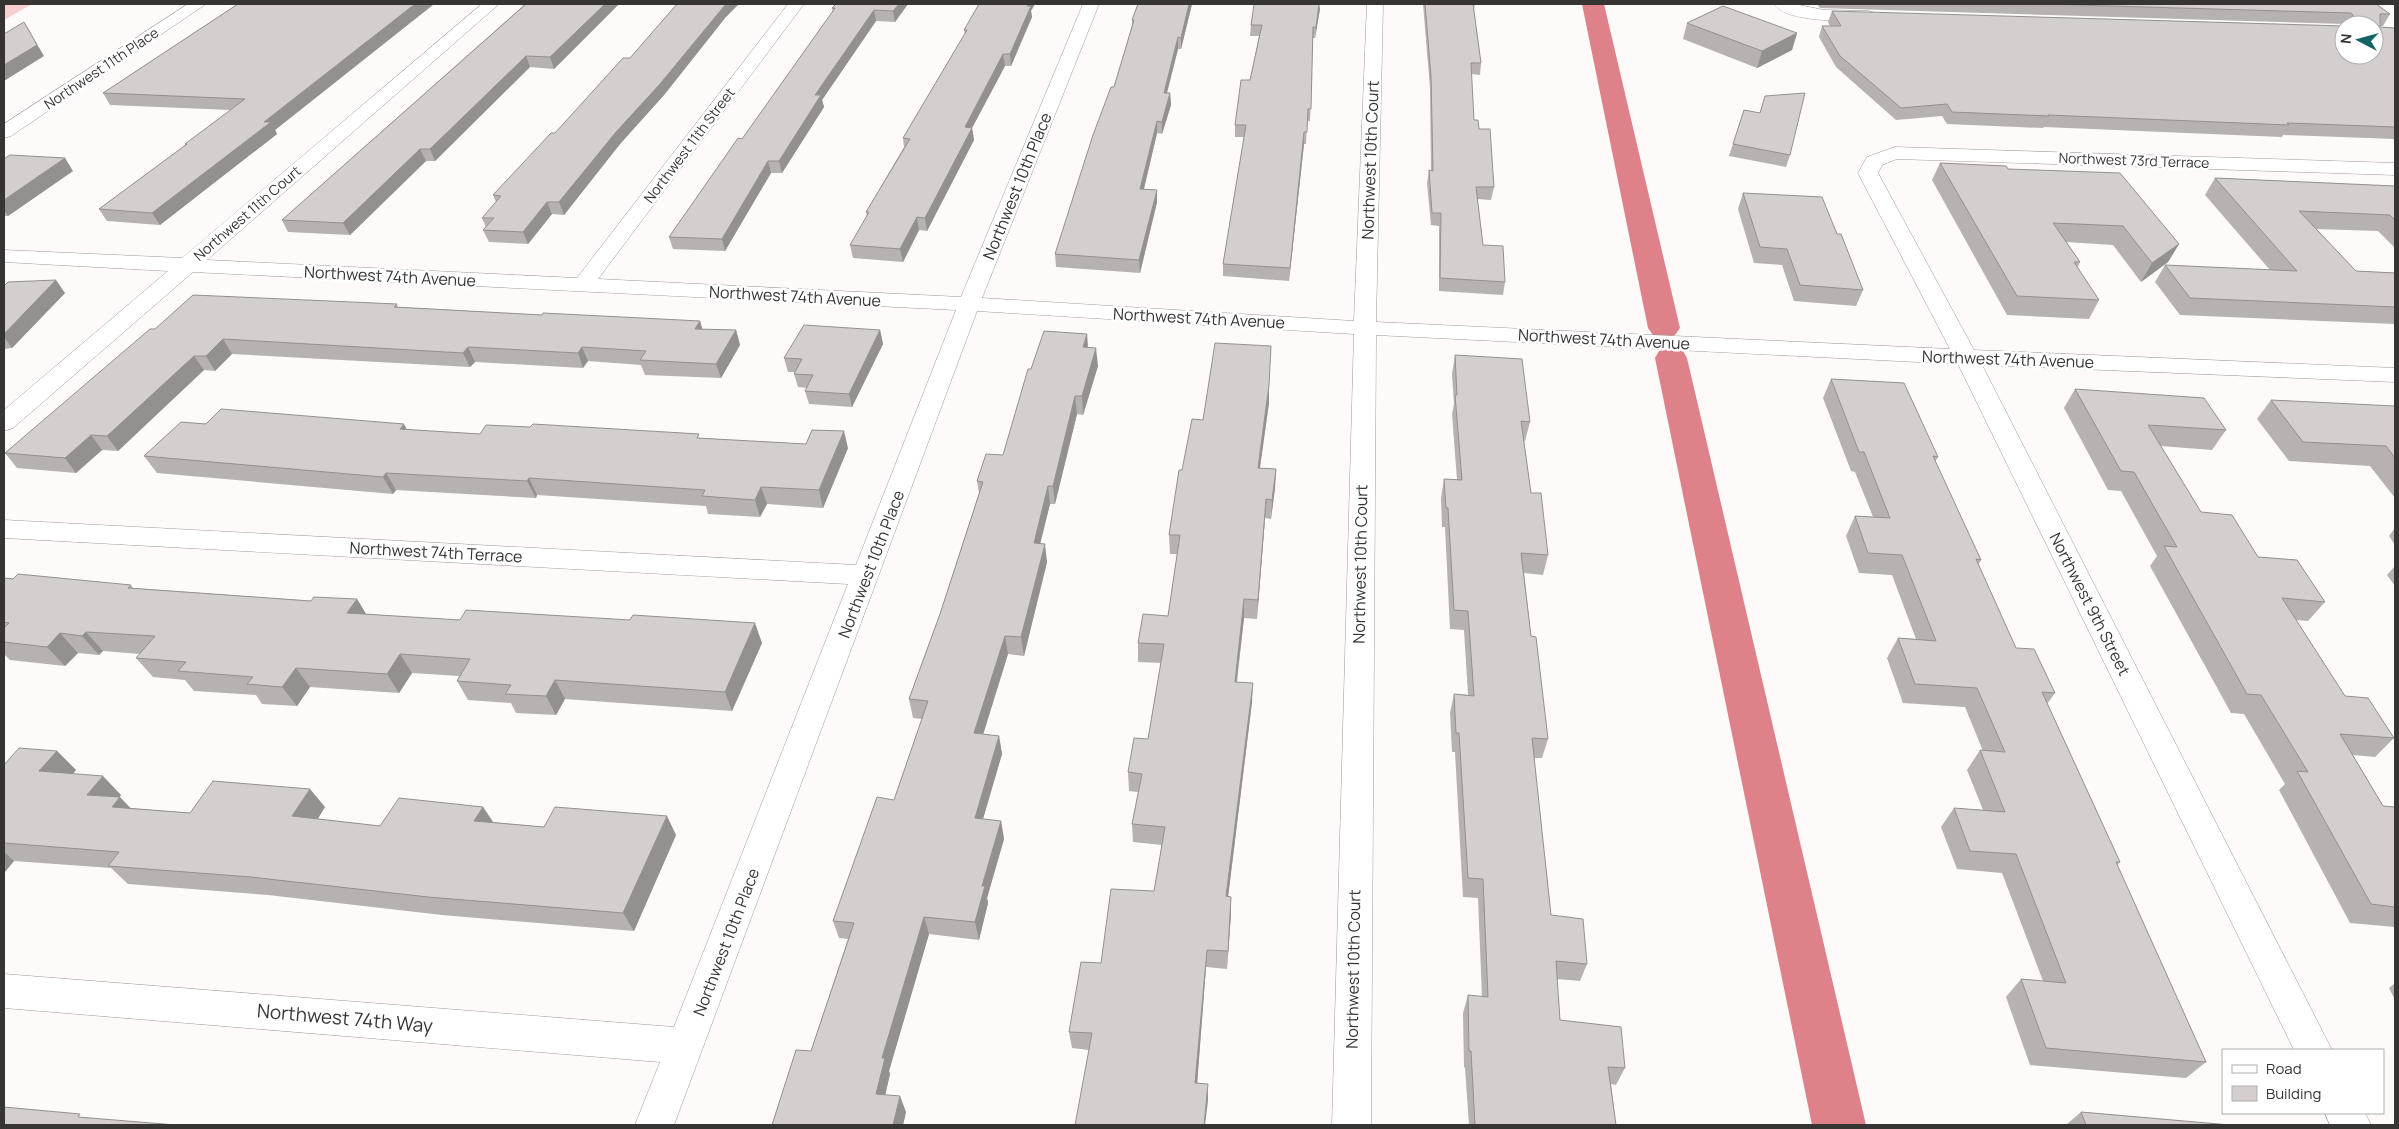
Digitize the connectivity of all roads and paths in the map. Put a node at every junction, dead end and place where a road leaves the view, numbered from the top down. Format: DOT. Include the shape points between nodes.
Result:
graph roads {
  1 [pos="198,4"];
  2 [pos="491,4"];
  3 [pos="796,4"];
  4 [pos="1091,4"];
  5 [pos="1375,4"];
  6 [pos="1787,6"];
  7 [pos="1886,17"];
  8 [pos="4,132"];
  9 [pos="1874,161"];
  10 [pos="2395,169"];
  11 [pos="4,256"];
  12 [pos="187,265"];
  13 [pos="582,286"];
  14 [pos="969,304"];
  15 [pos="1364,328"];
  16 [pos="1966,357"];
  17 [pos="2395,375"];
  18 [pos="4,423"];
  19 [pos="4,529"];
  20 [pos="867,574"];
  21 [pos="4,991"];
  22 [pos="686,1046"];
  23 [pos="2312,1049"];
  24 [pos="2345,1114"];
  25 [pos="655,1125"];
  26 [pos="1351,1125"];
  27 [pos="2351,1125"];
  1 -- 8 [label="street, Northwest 11th Place"];
  2 -- 12 [label="street, Northwest 11th Court"];
  3 -- 13 [label="street, Northwest 11th Street"];
  4 -- 14 [label="street, Northwest 10th Place"];
  5 -- 15 [label="street, Northwest 10th Court"];
  6 -- 7 [label="street" via="1816,14"];
  9 -- 10 [label="street, Northwest 73rd Terrace" via="1895,153"];
  9 -- 16 [label="street, Northwest 9th Street" via="1868,173"];
  11 -- 12 [label="street, Northwest 74th Avenue"];
  12 -- 13 [label="street, Northwest 74th Avenue"];
  12 -- 18 [label="street, Northwest 11th Court"];
  13 -- 14 [label="street, Northwest 74th Avenue"];
  14 -- 15 [label="street, Northwest 74th Avenue"];
  14 -- 20 [label="street, Northwest 10th Place"];
  15 -- 16 [label="street, Northwest 74th Avenue"];
  15 -- 26 [label="street, Northwest 10th Court"];
  16 -- 17 [label="street, Northwest 74th Avenue"];
  16 -- 23 [label="street, Northwest 9th Street"];
  19 -- 20 [label="street, Northwest 74th Terrace"];
  20 -- 22 [label="street, Northwest 10th Place"];
  21 -- 22 [label="street, Northwest 74th Way"];
  22 -- 25 [label="street, Northwest 10th Place"];
  24 -- 27 [label="street"];
}
